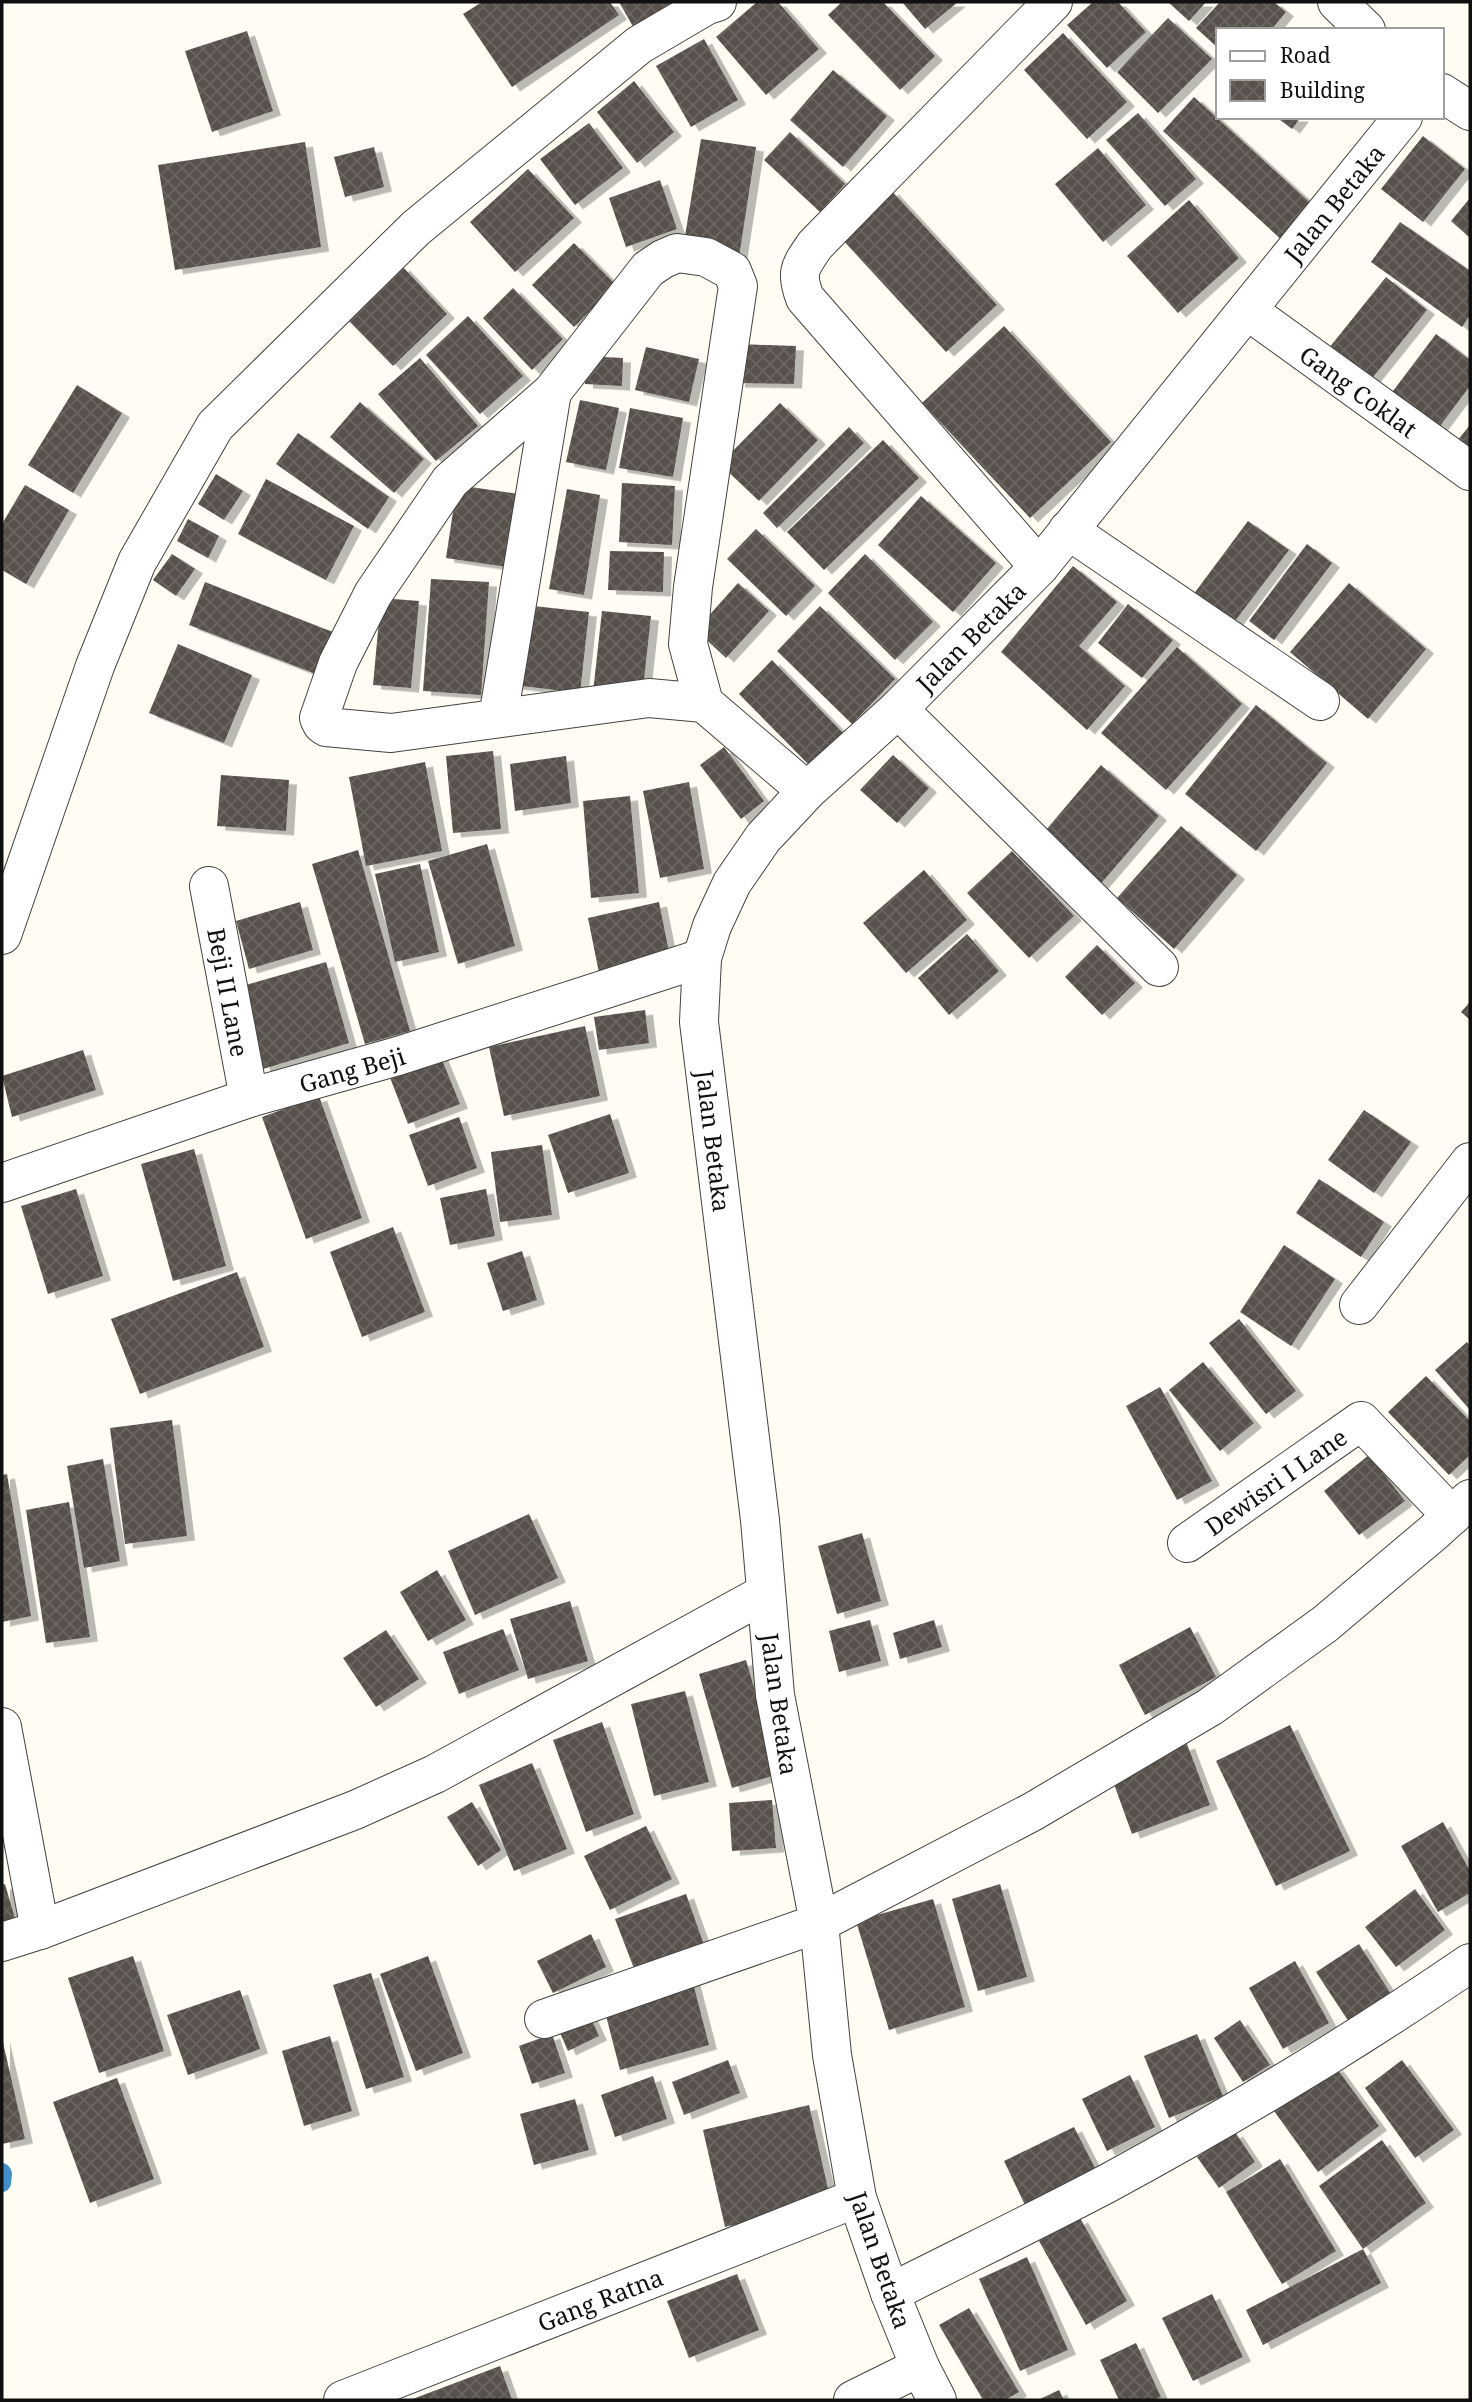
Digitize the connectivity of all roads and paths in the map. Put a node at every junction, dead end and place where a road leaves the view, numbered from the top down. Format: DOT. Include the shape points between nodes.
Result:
graph roads {
  1 [pos="717,2"];
  2 [pos="1053,2"];
  3 [pos="1337,2"];
  4 [pos="1364,28"];
  5 [pos="1444,94"];
  6 [pos="1470,111"];
  7 [pos="1401,119"];
  8 [pos="1247,310"];
  9 [pos="552,392"];
  10 [pos="1470,471"];
  11 [pos="1068,530"];
  12 [pos="1038,567"];
  13 [pos="1320,701"];
  14 [pos="704,703"];
  15 [pos="898,709"];
  16 [pos="498,718"];
  17 [pos="807,791"];
  18 [pos="209,886"];
  19 [pos="2,935"];
  20 [pos="702,957"];
  21 [pos="1159,967"];
  22 [pos="249,1098"];
  23 [pos="1470,1162"];
  24 [pos="2,1183"];
  25 [pos="1359,1304"];
  26 [pos="1461,1508"];
  27 [pos="1187,1543"];
  28 [pos="766,1592"];
  29 [pos="2,1727"];
  30 [pos="819,1923"];
  31 [pos="40,1930"];
  32 [pos="2,1942"];
  33 [pos="1470,1963"];
  34 [pos="544,2019"];
  35 [pos="857,2198"];
  36 [pos="890,2293"];
  37 [pos="929,2384"];
  38 [pos="343,2400"];
  39 [pos="853,2400"];
  1 -- 19 [label="street" via="639,45 416,228 215,426 137,562 95,666"];
  2 -- 12 [label="street" via="815,245 798,281 805,298"];
  3 -- 4 [label="street"];
  5 -- 6 [label="street"];
  7 -- 8 [label="street, Jalan Betaka"];
  8 -- 10 [label="street, Gang Coklat"];
  8 -- 11 [label="street, Jalan Betaka"];
  9 -- 14 [label="street" via="648,269 677,253 706,257 732,271 738,286 736,313 688,644"];
  9 -- 16 [label="street"];
  9 -- 16 [label="street" via="450,481 373,594 338,663 319,718 326,727 391,733"];
  11 -- 12 [label="street, Jalan Betaka"];
  11 -- 13 [label="street"];
  12 -- 15 [label="street, Jalan Betaka"];
  14 -- 16 [label="street" via="649,698"];
  14 -- 17 [label="street"];
  15 -- 17 [label="street, Jalan Betaka"];
  15 -- 21 [label="street"];
  17 -- 20 [label="street, Jalan Betaka" via="763,838 732,883"];
  18 -- 22 [label="street, Beji II Lane"];
  20 -- 22 [label="street, Gang Beji" via="398,1056"];
  20 -- 28 [label="street, Jalan Betaka" via="699,1022"];
  22 -- 24 [label="street, Gang Beji"];
  23 -- 25 [label="street"];
  26 -- 27 [label="street, Dewisri I Lane" via="1361,1421"];
  26 -- 30 [label="street" via="1325,1624 1210,1707 1032,1812"];
  28 -- 30 [label="street, Jalan Betaka" via="779,1719"];
  28 -- 31 [label="street" via="435,1774 355,1810"];
  29 -- 31 [label="street"];
  30 -- 34 [label="street"];
  30 -- 35 [label="street, Jalan Betaka" via="832,2055"];
  31 -- 32 [label="street"];
  33 -- 36 [label="street" via="1379,2025 1235,2112"];
  35 -- 36 [label="street, Jalan Betaka"];
  35 -- 38 [label="street, Gang Ratna"];
  36 -- 37 [label="street, Jalan Betaka"];
  37 -- 39 [label="street"];
}
